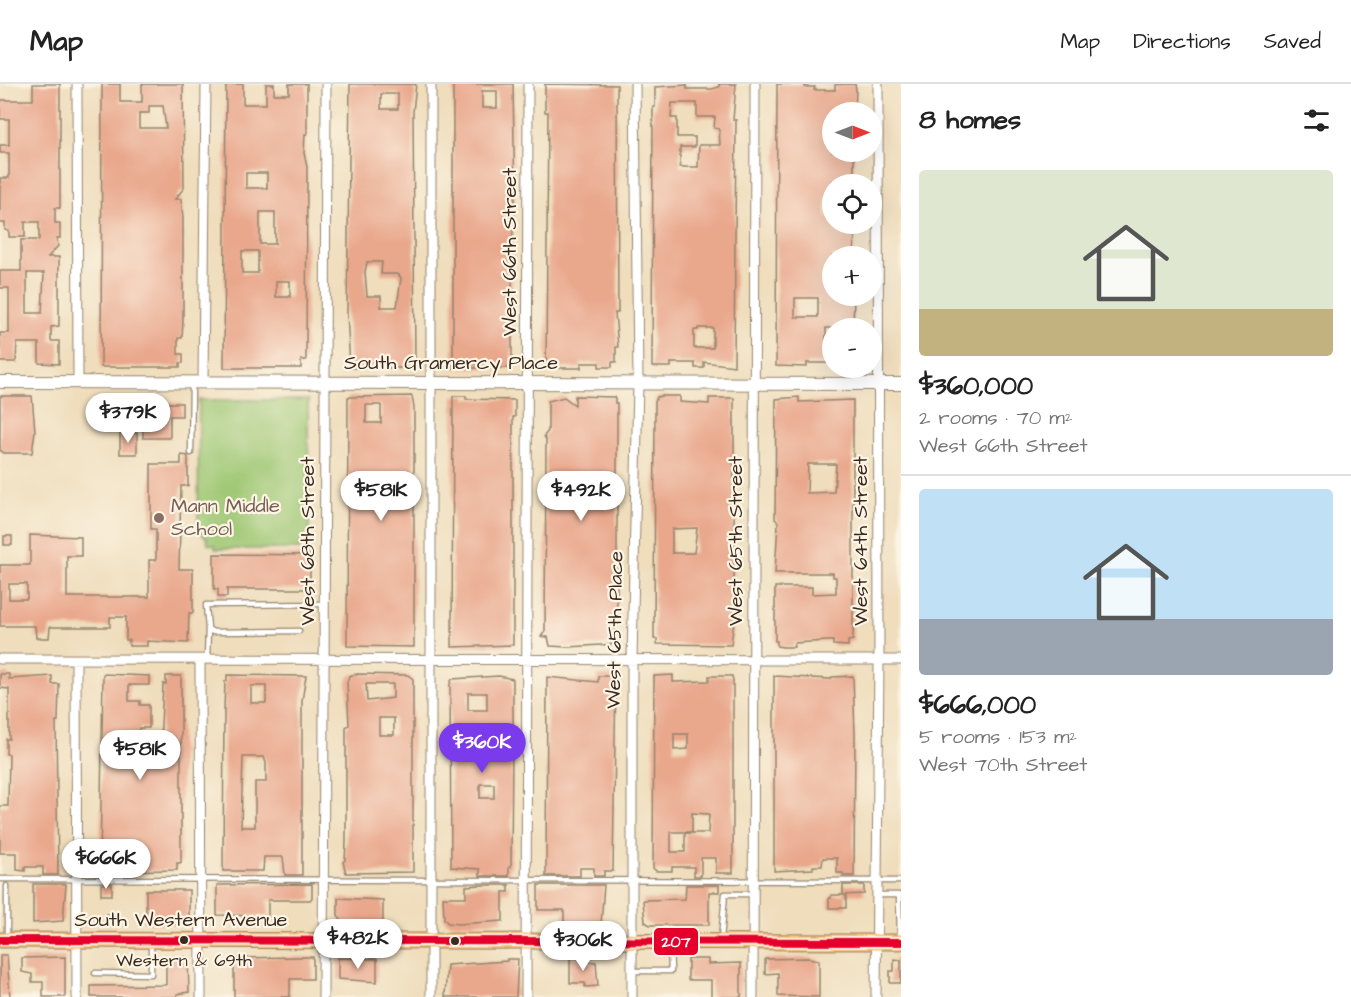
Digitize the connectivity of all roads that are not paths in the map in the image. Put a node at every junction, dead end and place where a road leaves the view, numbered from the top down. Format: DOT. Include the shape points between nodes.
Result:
graph roads {
  1 [pos="77,84"];
  2 [pos="206,84"];
  3 [pos="326,84"];
  4 [pos="431,84"];
  5 [pos="528,84"];
  6 [pos="636,84"];
  7 [pos="755,84"];
  8 [pos="878,84"];
  9 [pos="0,382"];
  10 [pos="78,382"];
  11 [pos="198,382"];
  12 [pos="326,383"];
  13 [pos="432,383"];
  14 [pos="528,383"];
  15 [pos="638,383"];
  16 [pos="754,383"];
  17 [pos="879,384"];
  18 [pos="901,384"];
  19 [pos="191,453"];
  20 [pos="326,604"];
  21 [pos="208,629"];
  22 [pos="299,631"];
  23 [pos="0,659"];
  24 [pos="76,660"];
  25 [pos="204,660"];
  26 [pos="326,660"];
  27 [pos="432,660"];
  28 [pos="632,660"];
  29 [pos="754,660"];
  30 [pos="879,660"];
  31 [pos="901,660"];
  32 [pos="527,661"];
  33 [pos="0,879"];
  34 [pos="76,879"];
  35 [pos="431,879"];
  36 [pos="526,879"];
  37 [pos="201,880"];
  38 [pos="323,880"];
  39 [pos="631,880"];
  40 [pos="753,880"];
  41 [pos="876,881"];
  42 [pos="901,881"];
  43 [pos="7,885"];
  44 [pos="753,894"];
  45 [pos="876,895"];
  46 [pos="900,896"];
  47 [pos="4,940"];
  48 [pos="77,940"];
  49 [pos="526,940"];
  50 [pos="151,941"];
  51 [pos="201,941"];
  52 [pos="324,941"];
  53 [pos="431,941"];
  54 [pos="631,941"];
  55 [pos="670,941"];
  56 [pos="721,941"];
  57 [pos="752,941"];
  58 [pos="875,942"];
  59 [pos="900,942"];
  60 [pos="631,971"];
  61 [pos="95,973"];
  62 [pos="77,997"];
  63 [pos="201,997"];
  64 [pos="323,997"];
  65 [pos="431,997"];
  66 [pos="526,997"];
  67 [pos="632,997"];
  68 [pos="753,997"];
  69 [pos="876,997"];
  1 -- 10 [label="street"];
  2 -- 11 [label="street"];
  3 -- 12 [label="street, West 68th Street"];
  4 -- 13 [label="street"];
  5 -- 14 [label="street, West 66th Street"];
  6 -- 15 [label="street, West 65th Place"];
  7 -- 16 [label="street, West 65th Street"];
  8 -- 17 [label="street, West 64th Street"];
  9 -- 10 [label="street, South Gramercy Place"];
  10 -- 11 [label="street, South Gramercy Place"];
  11 -- 12 [label="street, South Gramercy Place"];
  11 -- 19 [label="lane"];
  12 -- 13 [label="street, South Gramercy Place"];
  12 -- 20 [label="street, West 68th Street"];
  13 -- 14 [label="street, South Gramercy Place"];
  13 -- 27 [label="street"];
  14 -- 15 [label="street, South Gramercy Place"];
  14 -- 32 [label="street, West 66th Street"];
  15 -- 16 [label="street, South Gramercy Place"];
  15 -- 28 [label="street, West 65th Place"];
  16 -- 17 [label="street, South Gramercy Place"];
  16 -- 29 [label="street, West 65th Street"];
  17 -- 18 [label="street, South Gramercy Place"];
  17 -- 30 [label="street, West 64th Street"];
  20 -- 21 [label="lane" via="207,605"];
  20 -- 26 [label="street, West 68th Street"];
  21 -- 22 [label="lane"];
  21 -- 25 [label="lane"];
  23 -- 24 [label="street"];
  24 -- 25 [label="street"];
  24 -- 34 [label="street"];
  25 -- 26 [label="street"];
  25 -- 37 [label="street"];
  26 -- 27 [label="street"];
  26 -- 38 [label="street, West 68th Street"];
  27 -- 32 [label="street"];
  27 -- 35 [label="street"];
  28 -- 29 [label="street"];
  28 -- 32 [label="street"];
  28 -- 39 [label="street, West 65th Place"];
  29 -- 30 [label="street"];
  29 -- 40 [label="street, West 65th Street"];
  30 -- 31 [label="street"];
  30 -- 41 [label="street, West 64th Street"];
  32 -- 36 [label="street, West 66th Street"];
  33 -- 34 [label="lane"];
  34 -- 37 [label="lane"];
  34 -- 48 [label="street"];
  35 -- 36 [label="lane"];
  35 -- 38 [label="lane"];
  35 -- 53 [label="street"];
  36 -- 39 [label="lane"];
  36 -- 49 [label="street, West 66th Street"];
  37 -- 38 [label="lane"];
  37 -- 51 [label="street"];
  38 -- 52 [label="street, West 68th Street"];
  39 -- 40 [label="lane"];
  39 -- 54 [label="street, West 65th Place"];
  40 -- 41 [label="lane"];
  40 -- 44 [label="street, West 65th Street"];
  41 -- 42 [label="lane"];
  41 -- 45 [label="street, West 64th Street"];
  43 -- 47 [label="lane"];
  44 -- 56 [label="lane" via="725,894"];
  44 -- 57 [label="street, West 65th Street"];
  45 -- 46 [label="lane"];
  45 -- 58 [label="street, West 64th Street"];
  46 -- 59 [label="lane"];
  47 -- 48 [label="main road, South Western Avenue"];
  48 -- 50 [label="main road, South Western Avenue"];
  48 -- 62 [label="street"];
  49 -- 53 [label="main road, South Western Avenue"];
  49 -- 54 [label="main road, South Western Avenue"];
  49 -- 66 [label="street, West 66th Street"];
  50 -- 51 [label="main road, South Western Avenue"];
  50 -- 61 [label="lane" via="151,974"];
  51 -- 52 [label="main road, South Western Avenue"];
  51 -- 63 [label="street"];
  52 -- 53 [label="main road, South Western Avenue"];
  52 -- 64 [label="street, West 68th Street"];
  53 -- 65 [label="street"];
  54 -- 55 [label="main road, South Western Avenue"];
  54 -- 60 [label="street, West 65th Place"];
  55 -- 56 [label="main road, South Western Avenue"];
  55 -- 60 [label="lane" via="671,971"];
  56 -- 57 [label="main road, South Western Avenue"];
  57 -- 58 [label="main road, South Western Avenue"];
  57 -- 68 [label="street, West 65th Street"];
  58 -- 59 [label="main road, South Western Avenue"];
  58 -- 69 [label="street, West 64th Street"];
  60 -- 67 [label="street, West 65th Place"];
}
